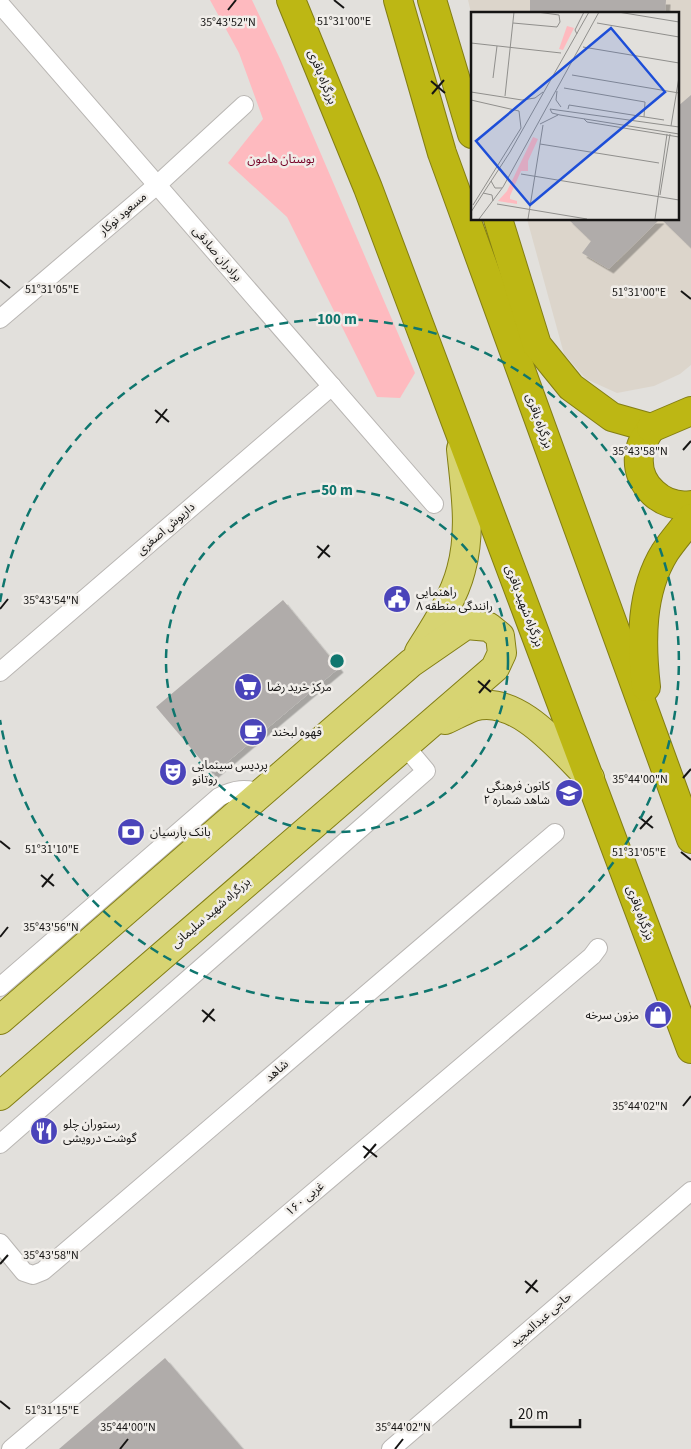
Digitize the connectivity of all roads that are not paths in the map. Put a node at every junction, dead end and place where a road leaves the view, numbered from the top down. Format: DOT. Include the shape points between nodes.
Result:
graph roads {
  1 [pos="291,0"];
  2 [pos="398,0"];
  3 [pos="432,0"];
  4 [pos="0,4"];
  5 [pos="244,106"];
  6 [pos="471,131"];
  7 [pos="157,184"];
  8 [pos="498,220"];
  9 [pos="0,319"];
  10 [pos="332,386"];
  11 [pos="691,411"];
  12 [pos="651,428"];
  13 [pos="459,434"];
  14 [pos="434,504"];
  15 [pos="691,505"];
  16 [pos="691,518"];
  17 [pos="411,663"];
  18 [pos="0,672"];
  19 [pos="650,731"];
  20 [pos="414,738"];
  21 [pos="590,778"];
  22 [pos="262,793"];
  23 [pos="555,833"];
  24 [pos="691,839"];
  25 [pos="598,948"];
  26 [pos="0,987"];
  27 [pos="0,1020"];
  28 [pos="691,1049"];
  29 [pos="0,1096"];
  30 [pos="0,1144"];
  31 [pos="691,1191"];
  32 [pos="0,1243"];
  33 [pos="11,1449"];
  34 [pos="391,1449"];
  1 -- 13 [label="highway, بزرگراه باقری" via="368,188"];
  2 -- 19 [label="highway, بزرگراه باقری" via="442,153"];
  3 -- 6 [label="highway"];
  4 -- 7 [label="street, برادران صادقی"];
  5 -- 7 [label="street, مسعود نوکار"];
  7 -- 9 [label="street, مسعود نوکار"];
  7 -- 10 [label="street, برادران صادقی"];
  8 -- 12 [label="highway" via="537,345 571,387 612,417"];
  10 -- 14 [label="street, برادران صادقی"];
  10 -- 18 [label="street, داریوش اصغری"];
  11 -- 12 [label="highway"];
  12 -- 15 [label="highway" via="642,441 638,456 640,472 647,486 658,498 673,504"];
  13 -- 17 [label="main road" via="468,515 462,571 439,620"];
  13 -- 21 [label="highway, بزرگراه شهید باقری"];
  16 -- 19 [label="highway" via="664,553 648,592 642,648"];
  17 -- 20 [label="main road, بزرگراه شهید سلیمانی" via="466,625 488,627 500,636 502,653 495,668"];
  17 -- 22 [label="main road"];
  19 -- 24 [label="highway, بزرگراه باقری"];
  20 -- 21 [label="main road" via="474,707 501,706 526,717"];
  20 -- 29 [label="main road, بزرگراه شهید سلیمانی"];
  20 -- 30 [label="street" via="426,771"];
  21 -- 28 [label="highway, بزرگراه باقری"];
  22 -- 26 [label="street" via="247,788 219,797"];
  22 -- 27 [label="main road"];
  23 -- 32 [label="street, شاهد" via="43,1271 33,1275 24,1272"];
  25 -- 33 [label="street, ۱۶۰ غربی"];
  31 -- 34 [label="street, حاجی عبدالمجید"];
}
